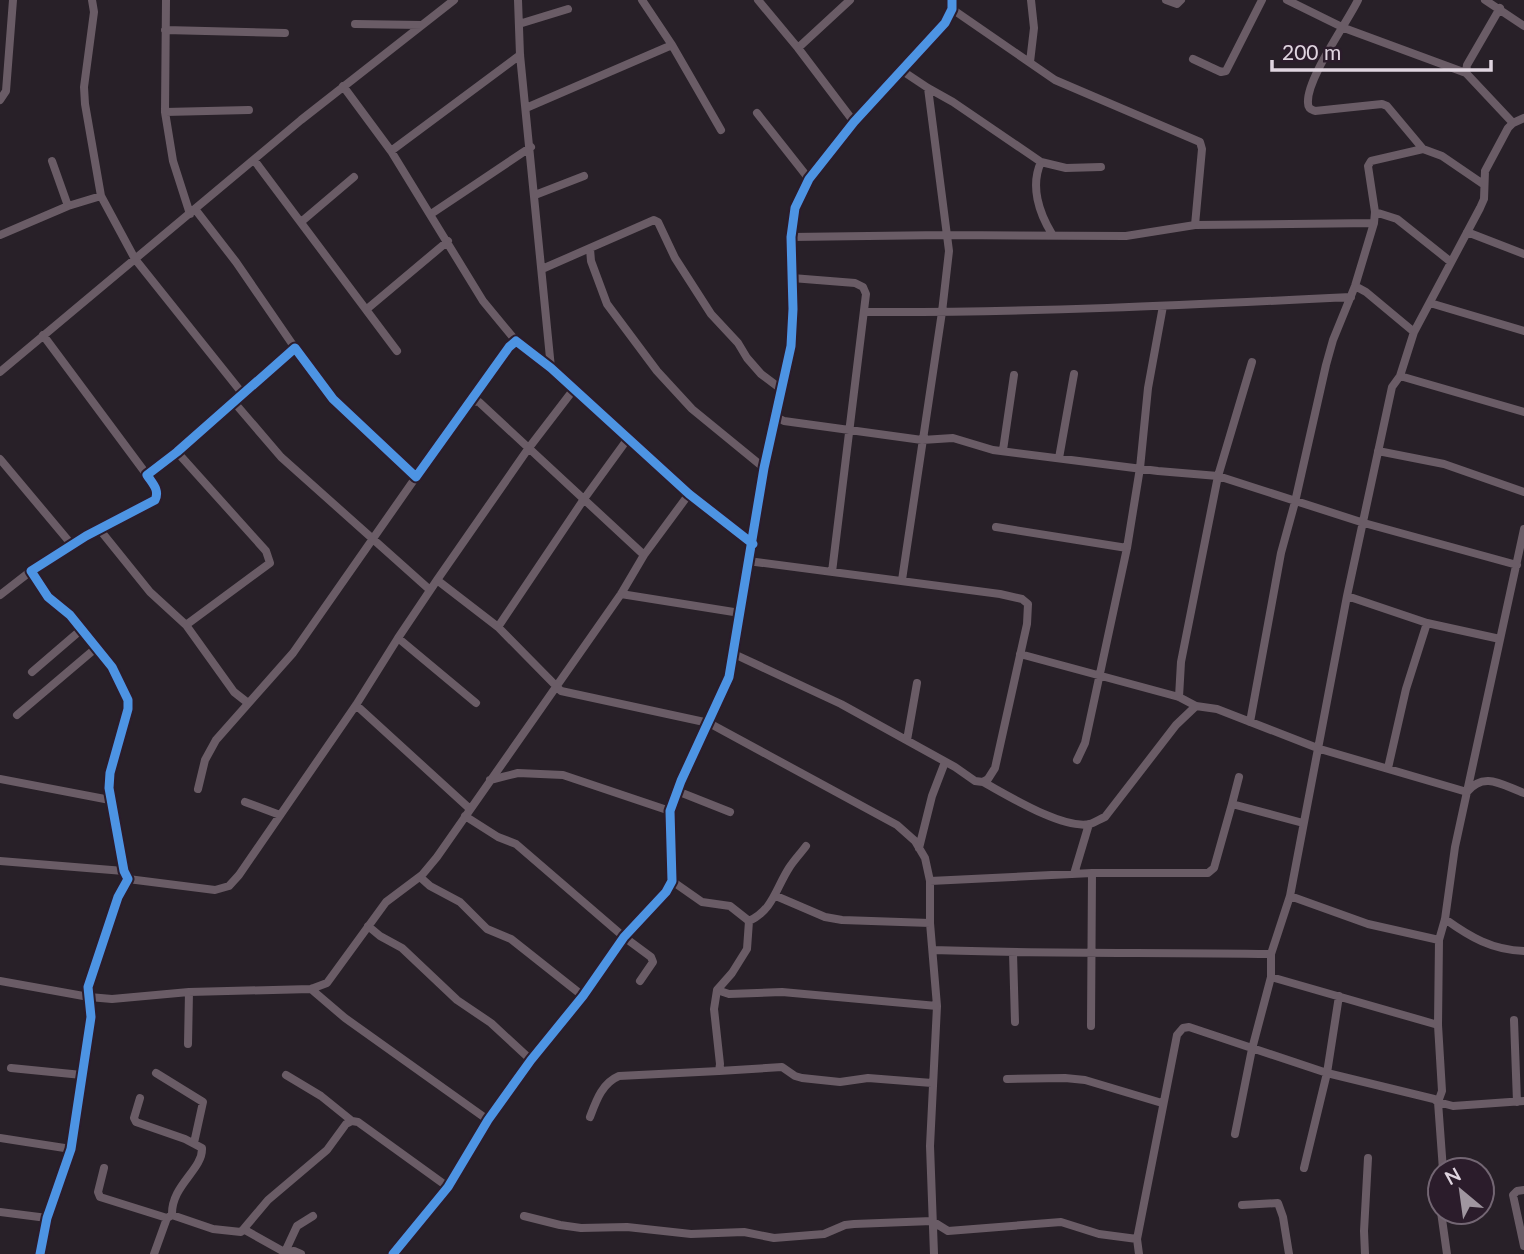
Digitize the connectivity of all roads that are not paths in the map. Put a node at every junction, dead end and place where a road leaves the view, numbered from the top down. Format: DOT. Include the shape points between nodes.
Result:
graph roads {
  1 [pos="13,0"];
  2 [pos="92,0"];
  3 [pos="166,0"];
  4 [pos="454,0"];
  5 [pos="518,0"];
  6 [pos="758,0"];
  7 [pos="850,0"];
  8 [pos="1031,0"];
  9 [pos="1166,0"];
  10 [pos="1181,0"];
  11 [pos="1262,0"];
  12 [pos="1287,0"];
  13 [pos="1358,0"];
  14 [pos="1485,0"];
  15 [pos="646,1"];
  16 [pos="952,5"];
  17 [pos="1500,8"];
  18 [pos="568,9"];
  19 [pos="355,24"];
  20 [pos="519,24"];
  21 [pos="422,25"];
  22 [pos="1524,26"];
  23 [pos="1344,28"];
  24 [pos="165,30"];
  25 [pos="285,33"];
  26 [pos="672,45"];
  27 [pos="798,48"];
  28 [pos="520,55"];
  29 [pos="1193,59"];
  30 [pos="1030,62"];
  31 [pos="901,70"];
  32 [pos="1466,72"];
  33 [pos="343,86"];
  34 [pos="928,88"];
  35 [pos="0,100"];
  36 [pos="526,108"];
  37 [pos="248,110"];
  38 [pos="165,112"];
  39 [pos="757,113"];
  40 [pos="1524,118"];
  41 [pos="854,122"];
  42 [pos="1513,123"];
  43 [pos="721,130"];
  44 [pos="531,147"];
  45 [pos="1423,149"];
  46 [pos="391,151"];
  47 [pos="254,160"];
  48 [pos="52,161"];
  49 [pos="1041,162"];
  50 [pos="1101,167"];
  51 [pos="584,176"];
  52 [pos="354,177"];
  53 [pos="809,179"];
  54 [pos="1483,184"];
  55 [pos="535,195"];
  56 [pos="101,196"];
  57 [pos="68,206"];
  58 [pos="193,211"];
  59 [pos="1375,212"];
  60 [pos="430,214"];
  61 [pos="301,222"];
  62 [pos="1374,223"];
  63 [pos="1195,225"];
  64 [pos="1466,232"];
  65 [pos="945,234"];
  66 [pos="1052,234"];
  67 [pos="0,235"];
  68 [pos="791,237"];
  69 [pos="448,241"];
  70 [pos="590,249"];
  71 [pos="1524,254"];
  72 [pos="135,259"];
  73 [pos="1451,262"];
  74 [pos="542,270"];
  75 [pos="792,278"];
  76 [pos="1355,286"];
  77 [pos="1351,297"];
  78 [pos="1430,303"];
  79 [pos="1163,306"];
  80 [pos="367,309"];
  81 [pos="864,312"];
  82 [pos="942,313"];
  83 [pos="1524,331"];
  84 [pos="1414,332"];
  85 [pos="43,335"];
  86 [pos="516,341"];
  87 [pos="295,348"];
  88 [pos="397,351"];
  89 [pos="1252,362"];
  90 [pos="551,368"];
  91 [pos="0,372"];
  92 [pos="1074,374"];
  93 [pos="1014,375"];
  94 [pos="1400,376"];
  95 [pos="574,388"];
  96 [pos="781,389"];
  97 [pos="242,393"];
  98 [pos="233,401"];
  99 [pos="470,401"];
  100 [pos="1524,412"];
  101 [pos="776,416"];
  102 [pos="848,431"];
  103 [pos="629,437"];
  104 [pos="922,440"];
  105 [pos="528,449"];
  106 [pos="1003,450"];
  107 [pos="1378,451"];
  108 [pos="177,452"];
  109 [pos="1059,458"];
  110 [pos="0,459"];
  111 [pos="764,468"];
  112 [pos="1140,468"];
  113 [pos="147,475"];
  114 [pos="1218,476"];
  115 [pos="416,477"];
  116 [pos="1524,492"];
  117 [pos="689,494"];
  118 [pos="584,499"];
  119 [pos="1295,502"];
  120 [pos="1364,523"];
  121 [pos="996,527"];
  122 [pos="1524,529"];
  123 [pos="100,530"];
  124 [pos="373,538"];
  125 [pos="753,544"];
  126 [pos="72,545"];
  127 [pos="1127,548"];
  128 [pos="644,555"];
  129 [pos="748,561"];
  130 [pos="1517,565"];
  131 [pos="31,571"];
  132 [pos="832,572"];
  133 [pos="437,580"];
  134 [pos="902,580"];
  135 [pos="430,590"];
  136 [pos="621,594"];
  137 [pos="0,595"];
  138 [pos="1347,596"];
  139 [pos="740,613"];
  140 [pos="1427,623"];
  141 [pos="186,625"];
  142 [pos="498,628"];
  143 [pos="82,629"];
  144 [pos="398,638"];
  145 [pos="1500,639"];
  146 [pos="96,648"];
  147 [pos="734,654"];
  148 [pos="1020,654"];
  149 [pos="32,672"];
  150 [pos="1101,677"];
  151 [pos="917,683"];
  152 [pos="555,687"];
  153 [pos="1180,697"];
  154 [pos="247,703"];
  155 [pos="476,703"];
  156 [pos="356,705"];
  157 [pos="1196,706"];
  158 [pos="17,715"];
  159 [pos="1250,722"];
  160 [pos="709,723"];
  161 [pos="906,740"];
  162 [pos="1320,749"];
  163 [pos="1077,760"];
  164 [pos="945,762"];
  165 [pos="1388,768"];
  166 [pos="1239,777"];
  167 [pos="0,779"];
  168 [pos="490,780"];
  169 [pos="983,782"];
  170 [pos="198,789"];
  171 [pos="677,792"];
  172 [pos="1467,792"];
  173 [pos="1524,793"];
  174 [pos="110,800"];
  175 [pos="245,802"];
  176 [pos="1232,804"];
  177 [pos="670,811"];
  178 [pos="467,813"];
  179 [pos="730,813"];
  180 [pos="280,815"];
  181 [pos="1089,824"];
  182 [pos="1303,824"];
  183 [pos="806,846"];
  184 [pos="919,848"];
  185 [pos="0,861"];
  186 [pos="1092,873"];
  187 [pos="1074,874"];
  188 [pos="126,875"];
  189 [pos="421,876"];
  190 [pos="673,881"];
  191 [pos="930,881"];
  192 [pos="776,896"];
  193 [pos="1290,896"];
  194 [pos="1445,919"];
  195 [pos="749,921"];
  196 [pos="930,923"];
  197 [pos="368,926"];
  198 [pos="624,937"];
  199 [pos="1439,940"];
  200 [pos="933,950"];
  201 [pos="1091,951"];
  202 [pos="1524,951"];
  203 [pos="1013,953"];
  204 [pos="1271,954"];
  205 [pos="1271,977"];
  206 [pos="0,981"];
  207 [pos="640,981"];
  208 [pos="311,989"];
  209 [pos="717,990"];
  210 [pos="189,992"];
  211 [pos="583,996"];
  212 [pos="1339,996"];
  213 [pos="89,997"];
  214 [pos="937,1006"];
  215 [pos="1514,1020"];
  216 [pos="1015,1022"];
  217 [pos="1438,1024"];
  218 [pos="1091,1026"];
  219 [pos="188,1044"];
  220 [pos="1252,1049"];
  221 [pos="531,1060"];
  222 [pos="11,1069"];
  223 [pos="719,1071"];
  224 [pos="156,1073"];
  225 [pos="1327,1073"];
  226 [pos="82,1075"];
  227 [pos="286,1075"];
  228 [pos="1007,1079"];
  229 [pos="932,1083"];
  230 [pos="140,1098"];
  231 [pos="1521,1101"];
  232 [pos="1162,1102"];
  233 [pos="1438,1102"];
  234 [pos="590,1117"];
  235 [pos="488,1120"];
  236 [pos="352,1121"];
  237 [pos="1235,1134"];
  238 [pos="0,1138"];
  239 [pos="194,1143"];
  240 [pos="71,1149"];
  241 [pos="1442,1156"];
  242 [pos="1368,1158"];
  243 [pos="104,1168"];
  244 [pos="1304,1168"];
  245 [pos="448,1187"];
  246 [pos="1524,1190"];
  247 [pos="1242,1205"];
  248 [pos="0,1212"];
  249 [pos="313,1216"];
  250 [pos="524,1216"];
  251 [pos="170,1217"];
  252 [pos="47,1218"];
  253 [pos="932,1222"];
  254 [pos="1443,1226"];
  255 [pos="244,1230"];
  256 [pos="1137,1239"];
  257 [pos="1524,1246"];
  258 [pos="285,1253"];
  259 [pos="40,1254"];
  260 [pos="154,1254"];
  261 [pos="301,1254"];
  262 [pos="393,1254"];
  263 [pos="934,1254"];
  264 [pos="1139,1254"];
  265 [pos="1289,1254"];
  266 [pos="1365,1254"];
  267 [pos="1447,1254"];
  1 -- 35 [label="street" via="6,91"];
  2 -- 56 [label="street" via="84,87"];
  3 -- 24 [label="street"];
  4 -- 21 [label="street"];
  5 -- 20 [label="street"];
  6 -- 27 [label="street"];
  7 -- 27 [label="street"];
  8 -- 30 [label="street"];
  9 -- 10 [label="street" via="1177,4"];
  11 -- 29 [label="street" via="1226,71"];
  12 -- 23 [label="street"];
  13 -- 23 [label="street"];
  14 -- 17 [label="street"];
  15 -- 26 [label="street"];
  16 -- 30 [label="street"];
  16 -- 31 [label="street" via="945,23"];
  17 -- 22 [label="street"];
  17 -- 32 [label="street"];
  18 -- 20 [label="street"];
  19 -- 21 [label="street"];
  20 -- 28 [label="street"];
  21 -- 33 [label="street"];
  23 -- 32 [label="street"];
  23 -- 45 [label="street" via="1322,61 1311,88 1310,109 1382,104"];
  24 -- 25 [label="street"];
  24 -- 38 [label="street"];
  26 -- 36 [label="street"];
  26 -- 43 [label="street"];
  27 -- 41 [label="street"];
  28 -- 36 [label="street"];
  28 -- 46 [label="street"];
  30 -- 63 [label="street" via="1055,80 1200,142"];
  31 -- 34 [label="street"];
  31 -- 41 [label="street"];
  32 -- 42 [label="street"];
  33 -- 46 [label="street"];
  33 -- 47 [label="street"];
  34 -- 49 [label="street"];
  34 -- 65 [label="street"];
  36 -- 44 [label="street"];
  37 -- 38 [label="street"];
  38 -- 58 [label="street" via="173,161"];
  39 -- 53 [label="street"];
  40 -- 42 [label="street"];
  41 -- 53 [label="street"];
  42 -- 54 [label="street" via="1485,172"];
  44 -- 55 [label="street"];
  44 -- 60 [label="street"];
  45 -- 54 [label="street" via="1443,156"];
  45 -- 59 [label="street" via="1371,161 1367,172"];
  46 -- 60 [label="street"];
  47 -- 58 [label="street"];
  47 -- 61 [label="street"];
  48 -- 57 [label="street"];
  49 -- 50 [label="street"];
  49 -- 66 [label="street" via="1035,181 1037,198"];
  51 -- 55 [label="street"];
  52 -- 61 [label="street"];
  53 -- 68 [label="street" via="795,208"];
  54 -- 64 [label="street" via="1484,199"];
  55 -- 74 [label="street"];
  56 -- 57 [label="street"];
  56 -- 72 [label="street"];
  57 -- 67 [label="street"];
  58 -- 72 [label="street"];
  58 -- 87 [label="street" via="236,262"];
  59 -- 62 [label="street"];
  59 -- 73 [label="street" via="1397,219"];
  60 -- 69 [label="street"];
  61 -- 80 [label="street"];
  62 -- 63 [label="street"];
  62 -- 76 [label="street"];
  63 -- 66 [label="street" via="1126,236"];
  64 -- 71 [label="street"];
  64 -- 73 [label="street"];
  65 -- 66 [label="street"];
  65 -- 68 [label="street"];
  65 -- 82 [label="street" via="948,251"];
  68 -- 75 [label="street"];
  69 -- 80 [label="street"];
  69 -- 86 [label="street" via="483,301"];
  70 -- 74 [label="street"];
  70 -- 96 [label="street" via="650,221 658,222 711,314 761,374"];
  70 -- 111 [label="street" via="607,304 657,371 692,409"];
  72 -- 85 [label="street"];
  72 -- 97 [label="street"];
  73 -- 78 [label="street"];
  74 -- 90 [label="street"];
  75 -- 81 [label="street" via="863,286"];
  75 -- 96 [label="street" via="792,346"];
  76 -- 77 [label="street"];
  76 -- 84 [label="street"];
  77 -- 79 [label="street"];
  77 -- 119 [label="street" via="1333,340"];
  78 -- 83 [label="street"];
  78 -- 84 [label="street"];
  79 -- 82 [label="street"];
  79 -- 112 [label="street" via="1142,428"];
  80 -- 88 [label="street"];
  81 -- 82 [label="street"];
  81 -- 102 [label="street"];
  82 -- 104 [label="street"];
  84 -- 94 [label="street"];
  85 -- 91 [label="street"];
  85 -- 113 [label="street"];
  86 -- 90 [label="street"];
  86 -- 99 [label="street"];
  87 -- 97 [label="street"];
  87 -- 115 [label="street" via="333,399"];
  89 -- 114 [label="street"];
  90 -- 95 [label="street"];
  92 -- 109 [label="street"];
  93 -- 106 [label="street"];
  94 -- 100 [label="street"];
  94 -- 107 [label="street" via="1392,387"];
  95 -- 103 [label="street"];
  95 -- 105 [label="street"];
  96 -- 101 [label="street"];
  97 -- 98 [label="street"];
  98 -- 108 [label="street"];
  98 -- 124 [label="street" via="281,457"];
  99 -- 105 [label="street" via="479,402"];
  99 -- 115 [label="street"];
  101 -- 102 [label="street"];
  101 -- 111 [label="street"];
  102 -- 104 [label="street"];
  102 -- 132 [label="street"];
  103 -- 117 [label="street"];
  103 -- 118 [label="street"];
  104 -- 106 [label="street" via="953,438"];
  104 -- 134 [label="street"];
  105 -- 118 [label="street"];
  105 -- 133 [label="street"];
  106 -- 109 [label="street"];
  107 -- 116 [label="street" via="1444,464"];
  107 -- 120 [label="street"];
  108 -- 113 [label="street"];
  108 -- 141 [label="street" via="266,551 270,563"];
  109 -- 112 [label="street"];
  110 -- 126 [label="street"];
  111 -- 125 [label="street"];
  112 -- 114 [label="street"];
  112 -- 127 [label="street"];
  113 -- 123 [label="street" via="157,489 155,500"];
  114 -- 119 [label="street"];
  114 -- 153 [label="street" via="1181,662"];
  115 -- 124 [label="street"];
  117 -- 125 [label="street"];
  117 -- 128 [label="street"];
  118 -- 128 [label="street"];
  118 -- 142 [label="street"];
  119 -- 120 [label="street"];
  119 -- 159 [label="street"];
  120 -- 130 [label="street"];
  120 -- 138 [label="street"];
  121 -- 127 [label="street"];
  122 -- 130 [label="street"];
  123 -- 126 [label="street"];
  123 -- 141 [label="street" via="150,592"];
  124 -- 135 [label="street"];
  124 -- 154 [label="street" via="292,653"];
  125 -- 129 [label="street"];
  126 -- 131 [label="street"];
  127 -- 150 [label="street"];
  128 -- 136 [label="street"];
  129 -- 132 [label="street"];
  129 -- 139 [label="street"];
  130 -- 145 [label="street"];
  131 -- 137 [label="street"];
  131 -- 143 [label="street" via="48,597"];
  132 -- 134 [label="street"];
  133 -- 135 [label="street"];
  133 -- 142 [label="street"];
  134 -- 148 [label="street" via="1022,599 1029,610"];
  135 -- 144 [label="street"];
  136 -- 139 [label="street"];
  136 -- 152 [label="street"];
  138 -- 140 [label="street"];
  138 -- 162 [label="street"];
  139 -- 147 [label="street"];
  140 -- 145 [label="street"];
  140 -- 165 [label="street"];
  141 -- 154 [label="street"];
  142 -- 152 [label="street"];
  143 -- 146 [label="street"];
  143 -- 149 [label="street"];
  144 -- 155 [label="street"];
  144 -- 156 [label="street"];
  145 -- 172 [label="street"];
  146 -- 158 [label="street"];
  146 -- 174 [label="street" via="119,678 128,701 110,773"];
  147 -- 160 [label="street"];
  147 -- 161 [label="street"];
  148 -- 150 [label="street"];
  148 -- 169 [label="street" via="996,768"];
  150 -- 153 [label="street"];
  150 -- 163 [label="street"];
  151 -- 161 [label="street"];
  152 -- 160 [label="street"];
  152 -- 168 [label="street"];
  153 -- 157 [label="street"];
  154 -- 170 [label="street" via="216,740"];
  156 -- 178 [label="street"];
  156 -- 180 [label="street"];
  157 -- 159 [label="street"];
  157 -- 181 [label="street" via="1169,733 1105,817"];
  159 -- 162 [label="street"];
  160 -- 171 [label="street"];
  160 -- 184 [label="street" via="897,825"];
  161 -- 164 [label="street"];
  162 -- 165 [label="street"];
  162 -- 182 [label="street"];
  164 -- 169 [label="street"];
  164 -- 184 [label="street"];
  165 -- 172 [label="street"];
  166 -- 176 [label="street"];
  167 -- 174 [label="street"];
  168 -- 177 [label="street" via="518,773 564,775"];
  168 -- 178 [label="street"];
  169 -- 181 [label="street" via="1045,815"];
  171 -- 177 [label="street"];
  171 -- 179 [label="street"];
  172 -- 173 [label="street" via="1484,780"];
  172 -- 194 [label="street"];
  174 -- 188 [label="street"];
  175 -- 180 [label="street"];
  176 -- 182 [label="street"];
  176 -- 186 [label="street" via="1214,868 1208,873"];
  177 -- 190 [label="street"];
  178 -- 189 [label="street"];
  178 -- 198 [label="street" via="516,844"];
  180 -- 188 [label="street" via="239,875 222,890"];
  181 -- 187 [label="street"];
  182 -- 193 [label="street"];
  183 -- 192 [label="street" via="789,867"];
  184 -- 191 [label="street"];
  185 -- 188 [label="street"];
  186 -- 187 [label="street"];
  186 -- 201 [label="street"];
  187 -- 191 [label="street"];
  188 -- 213 [label="street" via="99,950"];
  189 -- 197 [label="street" via="391,897"];
  189 -- 211 [label="street"];
  190 -- 195 [label="street" via="702,902 730,906"];
  190 -- 198 [label="street"];
  191 -- 196 [label="street"];
  192 -- 195 [label="street" via="762,914"];
  192 -- 196 [label="street" via="833,918"];
  193 -- 199 [label="street" via="1368,924"];
  193 -- 204 [label="street"];
  194 -- 199 [label="street"];
  194 -- 202 [label="street" via="1473,939"];
  195 -- 209 [label="street" via="747,949"];
  196 -- 200 [label="street"];
  197 -- 208 [label="street" via="327,983"];
  197 -- 221 [label="street" via="402,948"];
  198 -- 207 [label="street" via="653,958"];
  198 -- 211 [label="street"];
  199 -- 217 [label="street"];
  200 -- 203 [label="street"];
  200 -- 214 [label="street"];
  201 -- 203 [label="street"];
  201 -- 204 [label="street"];
  201 -- 218 [label="street"];
  203 -- 216 [label="street"];
  204 -- 205 [label="street"];
  205 -- 212 [label="street"];
  205 -- 220 [label="street"];
  206 -- 213 [label="street"];
  208 -- 210 [label="street"];
  208 -- 235 [label="street"];
  209 -- 214 [label="street"];
  209 -- 223 [label="street"];
  210 -- 213 [label="street"];
  210 -- 219 [label="street"];
  211 -- 221 [label="street"];
  212 -- 217 [label="street"];
  212 -- 225 [label="street"];
  213 -- 226 [label="street" via="91,1017"];
  214 -- 229 [label="street"];
  215 -- 231 [label="street"];
  217 -- 233 [label="street" via="1442,1091"];
  220 -- 225 [label="street"];
  220 -- 232 [label="street" via="1183,1028 1177,1035"];
  220 -- 237 [label="street"];
  221 -- 235 [label="street"];
  222 -- 226 [label="street"];
  223 -- 229 [label="street" via="782,1067 802,1078"];
  223 -- 234 [label="street" via="619,1076 604,1087"];
  224 -- 239 [label="street" via="203,1102"];
  225 -- 233 [label="street"];
  225 -- 244 [label="street"];
  226 -- 240 [label="street"];
  227 -- 236 [label="street"];
  228 -- 232 [label="street" via="1085,1080"];
  229 -- 253 [label="street"];
  230 -- 239 [label="street" via="136,1122"];
  231 -- 233 [label="street"];
  232 -- 256 [label="street"];
  233 -- 241 [label="street"];
  235 -- 245 [label="street"];
  236 -- 245 [label="street"];
  236 -- 255 [label="street" via="327,1150 258,1209"];
  238 -- 240 [label="street"];
  239 -- 251 [label="street" via="203,1153 172,1202"];
  240 -- 252 [label="street"];
  242 -- 266 [label="street"];
  243 -- 251 [label="street" via="100,1197"];
  245 -- 262 [label="street"];
  246 -- 257 [label="street" via="1513,1195"];
  247 -- 265 [label="street" via="1278,1203"];
  248 -- 252 [label="street"];
  249 -- 258 [label="street" via="297,1226"];
  250 -- 253 [label="street" via="581,1228 774,1238 824,1234 845,1224"];
  251 -- 255 [label="street" via="223,1231"];
  251 -- 260 [label="street"];
  252 -- 259 [label="street"];
  253 -- 256 [label="street" via="948,1231 1060,1222"];
  253 -- 263 [label="street"];
  254 -- 267 [label="street"];
  255 -- 258 [label="street"];
  256 -- 264 [label="street"];
  258 -- 261 [label="street"];
}
